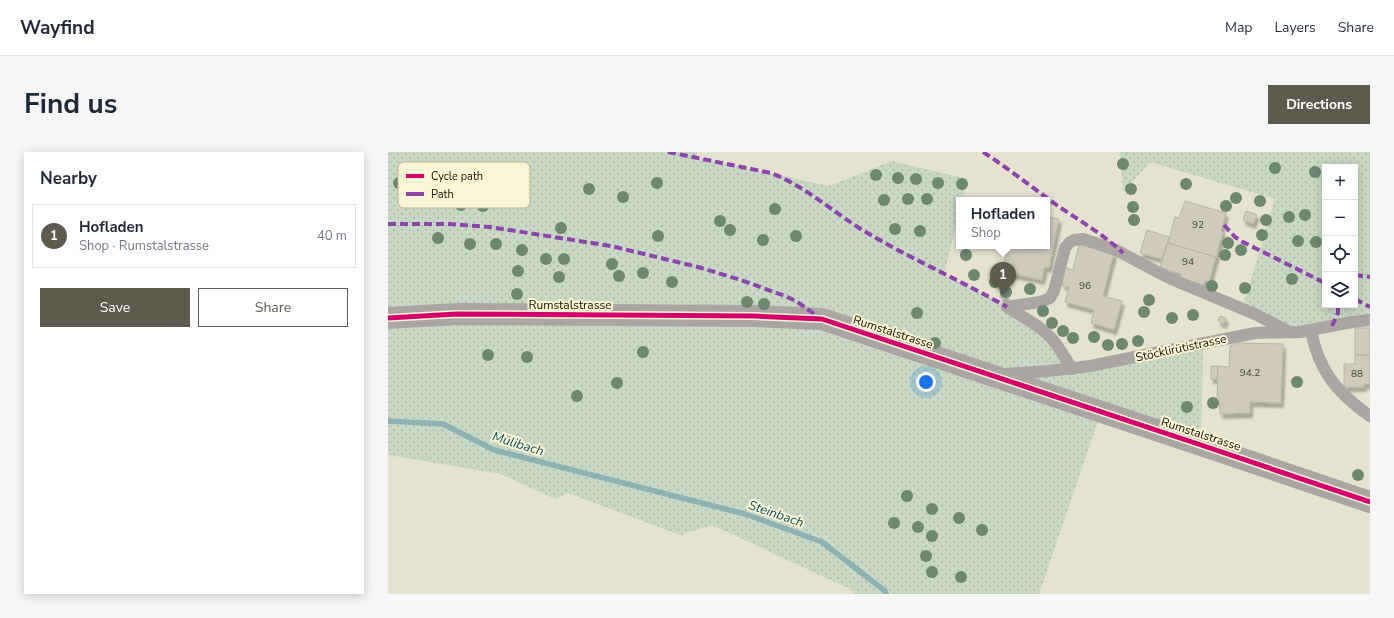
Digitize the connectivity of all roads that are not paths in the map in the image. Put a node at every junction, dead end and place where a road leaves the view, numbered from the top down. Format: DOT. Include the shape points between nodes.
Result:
graph roads {
  1 [pos="388,318"];
  2 [pos="1370,320"];
  3 [pos="1311,331"];
  4 [pos="1290,333"];
  5 [pos="1072,369"];
  6 [pos="991,375"];
  7 [pos="1370,416"];
  8 [pos="1370,502"];
  1 -- 6 [label="street, Rumstalstrasse" via="457,314 753,316 822,319"];
  2 -- 3 [label="lane, Stöcklirütistrasse"];
  3 -- 4 [label="lane, Stöcklirütistrasse"];
  3 -- 7 [label="lane" via="1319,359 1328,377 1345,397"];
  4 -- 5 [label="lane, Stöcklirütistrasse" via="1255,333"];
  4 -- 5 [label="lane" via="1250,312 1169,278 1116,250 1083,239 1074,240 1065,248 1050,298 1007,307 1046,334"];
  5 -- 6 [label="lane, Stöcklirütistrasse"];
  6 -- 8 [label="street, Rumstalstrasse"];
}
